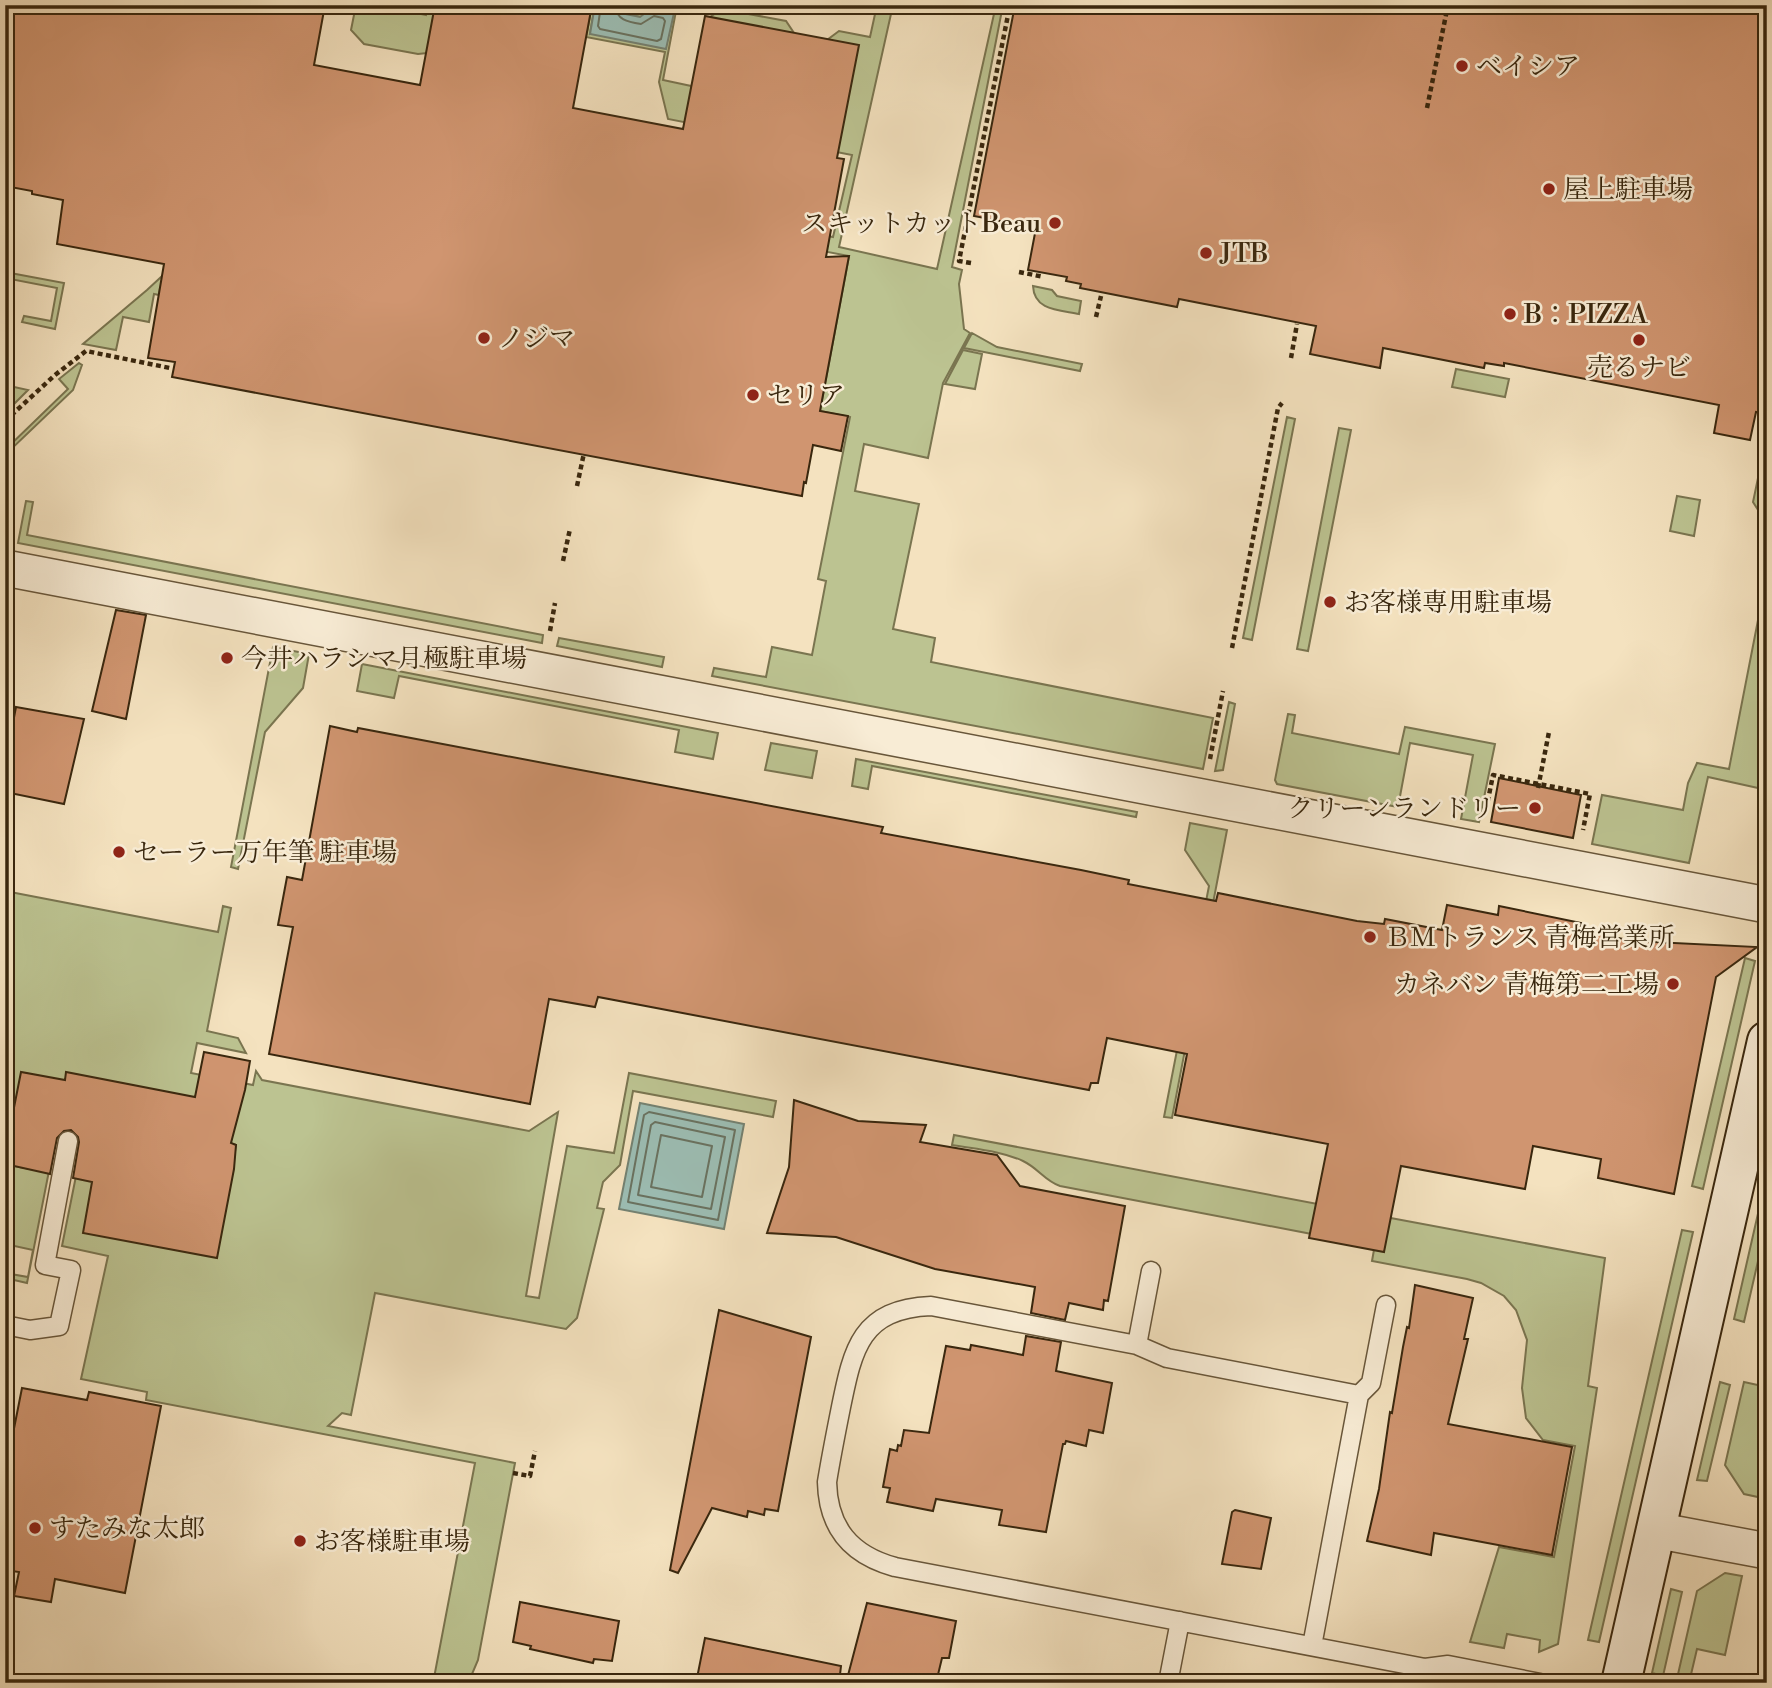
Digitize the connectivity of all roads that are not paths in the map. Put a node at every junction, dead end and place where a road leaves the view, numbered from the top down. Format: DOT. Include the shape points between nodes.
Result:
graph roads {
  1 [pos="5,568"];
  2 [pos="1767,905"];
  3 [pos="1767,1041"];
  4 [pos="68,1141"];
  5 [pos="1151,1271"];
  6 [pos="1386,1305"];
  7 [pos="5,1325"];
  8 [pos="1137,1345"];
  9 [pos="1359,1395"];
  10 [pos="1655,1530"];
  11 [pos="1767,1551"];
  12 [pos="1180,1621"];
  13 [pos="1312,1646"];
  14 [pos="1168,1683"];
  15 [pos="1540,1683"];
  16 [pos="1621,1683"];
  1 -- 2 [label="street"];
  3 -- 10 [label="street"];
  4 -- 7 [label="lane" via="45,1265 71,1270 59,1326 30,1330"];
  5 -- 8 [label="lane"];
  6 -- 9 [label="lane" via="1371,1383"];
  8 -- 9 [label="lane" via="1167,1358"];
  8 -- 12 [label="lane" via="931,1306 892,1314 862,1339 850,1362 827,1482 830,1508 850,1543 883,1564"];
  9 -- 13 [label="lane"];
  10 -- 11 [label="street"];
  10 -- 16 [label="street"];
  12 -- 13 [label="lane"];
  12 -- 14 [label="lane"];
  13 -- 15 [label="lane" via="1425,1668 1448,1665"];
}
